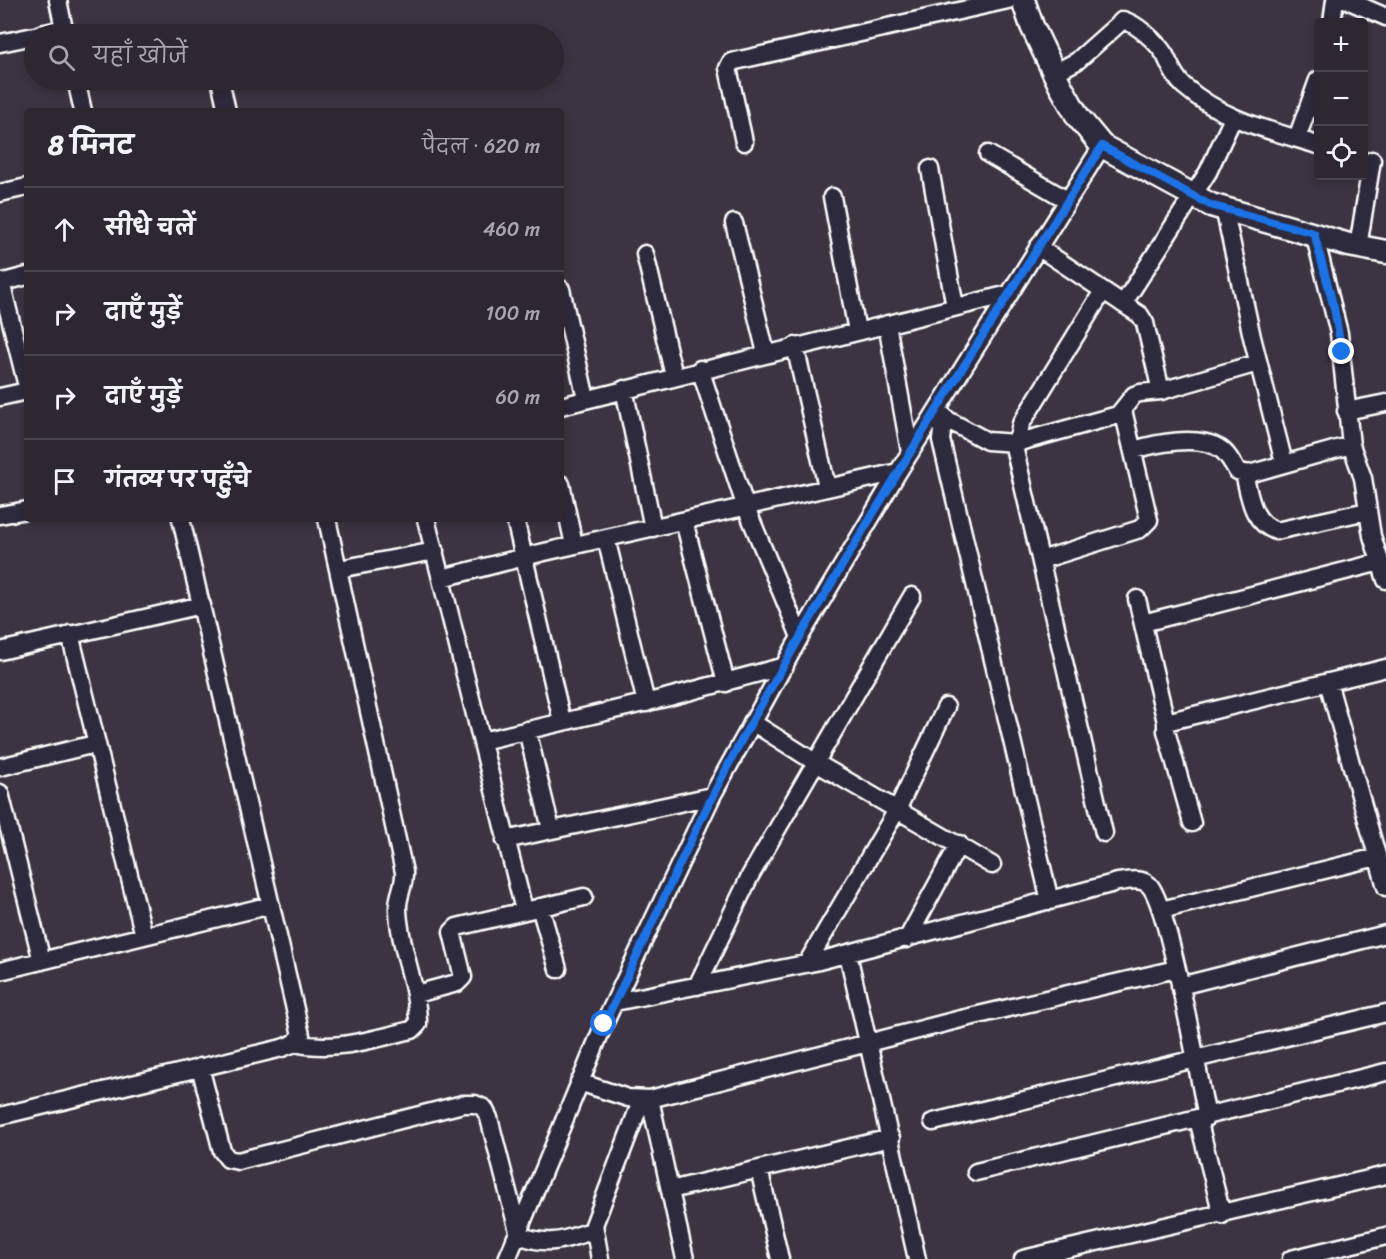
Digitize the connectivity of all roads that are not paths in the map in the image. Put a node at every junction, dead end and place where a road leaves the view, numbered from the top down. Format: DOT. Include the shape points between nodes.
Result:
graph roads {
  1 [pos="58,0"];
  2 [pos="1008,0"];
  3 [pos="1023,0"];
  4 [pos="1335,0"];
  5 [pos="1347,0"];
  6 [pos="1386,17"];
  7 [pos="1333,18"];
  8 [pos="63,24"];
  9 [pos="24,38"];
  10 [pos="0,43"];
  11 [pos="1054,73"];
  12 [pos="78,90"];
  13 [pos="222,90"];
  14 [pos="1314,91"];
  15 [pos="82,108"];
  16 [pos="226,108"];
  17 [pos="1233,118"];
  18 [pos="1297,138"];
  19 [pos="744,142"];
  20 [pos="1314,144"];
  21 [pos="1102,146"];
  22 [pos="988,154"];
  23 [pos="1374,160"];
  24 [pos="930,169"];
  25 [pos="24,188"];
  26 [pos="0,193"];
  27 [pos="1194,196"];
  28 [pos="832,197"];
  29 [pos="1068,200"];
  30 [pos="1224,208"];
  31 [pos="734,223"];
  32 [pos="1314,233"];
  33 [pos="1038,247"];
  34 [pos="1358,247"];
  35 [pos="1386,252"];
  36 [pos="645,254"];
  37 [pos="24,277"];
  38 [pos="1,282"];
  39 [pos="1103,291"];
  40 [pos="1009,294"];
  41 [pos="564,302"];
  42 [pos="1123,304"];
  43 [pos="955,307"];
  44 [pos="887,324"];
  45 [pos="857,331"];
  46 [pos="795,346"];
  47 [pos="766,353"];
  48 [pos="1258,363"];
  49 [pos="700,369"];
  50 [pos="24,374"];
  51 [pos="675,376"];
  52 [pos="624,389"];
  53 [pos="1161,391"];
  54 [pos="24,392"];
  55 [pos="0,397"];
  56 [pos="586,399"];
  57 [pos="1386,404"];
  58 [pos="564,405"];
  59 [pos="1124,410"];
  60 [pos="1346,411"];
  61 [pos="940,413"];
  62 [pos="1016,443"];
  63 [pos="1351,445"];
  64 [pos="1134,450"];
  65 [pos="910,452"];
  66 [pos="1284,463"];
  67 [pos="898,472"];
  68 [pos="1244,474"];
  69 [pos="827,487"];
  70 [pos="564,498"];
  71 [pos="745,505"];
  72 [pos="24,511"];
  73 [pos="1367,511"];
  74 [pos="0,516"];
  75 [pos="684,521"];
  76 [pos="183,522"];
  77 [pos="328,522"];
  78 [pos="427,522"];
  79 [pos="516,522"];
  80 [pos="653,528"];
  81 [pos="606,538"];
  82 [pos="574,545"];
  83 [pos="435,551"];
  84 [pos="524,558"];
  85 [pos="1041,560"];
  86 [pos="1380,562"];
  87 [pos="339,569"];
  88 [pos="442,578"];
  89 [pos="1386,579"];
  90 [pos="912,596"];
  91 [pos="1137,599"];
  92 [pos="202,605"];
  93 [pos="1143,624"];
  94 [pos="70,634"];
  95 [pos="800,637"];
  96 [pos="0,651"];
  97 [pos="785,666"];
  98 [pos="1386,668"];
  99 [pos="1328,682"];
  100 [pos="726,683"];
  101 [pos="646,703"];
  102 [pos="946,707"];
  103 [pos="562,721"];
  104 [pos="752,722"];
  105 [pos="1166,722"];
  106 [pos="527,730"];
  107 [pos="482,741"];
  108 [pos="95,744"];
  109 [pos="818,764"];
  110 [pos="0,767"];
  111 [pos="0,793"];
  112 [pos="712,796"];
  113 [pos="897,810"];
  114 [pos="1192,823"];
  115 [pos="550,829"];
  116 [pos="1104,833"];
  117 [pos="505,840"];
  118 [pos="958,844"];
  119 [pos="1377,857"];
  120 [pos="992,865"];
  121 [pos="1386,887"];
  122 [pos="584,897"];
  123 [pos="1050,901"];
  124 [pos="271,905"];
  125 [pos="532,908"];
  126 [pos="1161,909"];
  127 [pos="1386,934"];
  128 [pos="144,936"];
  129 [pos="907,939"];
  130 [pos="848,954"];
  131 [pos="42,961"];
  132 [pos="807,963"];
  133 [pos="558,969"];
  134 [pos="1176,969"];
  135 [pos="0,971"];
  136 [pos="697,986"];
  137 [pos="1180,986"];
  138 [pos="416,994"];
  139 [pos="615,1002"];
  140 [pos="1386,1013"];
  141 [pos="296,1043"];
  142 [pos="869,1043"];
  143 [pos="1195,1060"];
  144 [pos="200,1067"];
  145 [pos="1386,1072"];
  146 [pos="579,1082"];
  147 [pos="646,1099"];
  148 [pos="0,1116"];
  149 [pos="1203,1118"];
  150 [pos="933,1122"];
  151 [pos="891,1138"];
  152 [pos="759,1169"];
  153 [pos="976,1172"];
  154 [pos="1386,1175"];
  155 [pos="670,1190"];
  156 [pos="1222,1215"];
  157 [pos="594,1230"];
  158 [pos="519,1235"];
  159 [pos="1386,1236"];
  160 [pos="1051,1256"];
  161 [pos="507,1259"];
  162 [pos="600,1259"];
  163 [pos="685,1259"];
  164 [pos="780,1259"];
  165 [pos="917,1259"];
  166 [pos="1023,1259"];
  167 [pos="1291,1259"];
  1 -- 8 [label="street"];
  2 -- 19 [label="street" via="731,62 728,68"];
  3 -- 11 [label="street"];
  4 -- 7 [label="street"];
  5 -- 6 [label="street"];
  9 -- 10 [label="street"];
  11 -- 17 [label="street" via="1077,61 1123,20 1159,47 1184,86 1209,106"];
  11 -- 21 [label="street" via="1078,117"];
  12 -- 15 [label="street"];
  13 -- 16 [label="street"];
  14 -- 18 [label="street"];
  17 -- 18 [label="street"];
  17 -- 27 [label="street"];
  18 -- 20 [label="street"];
  21 -- 27 [label="street"];
  21 -- 29 [label="street"];
  22 -- 29 [label="street"];
  23 -- 34 [label="street"];
  24 -- 43 [label="street"];
  25 -- 26 [label="street"];
  27 -- 30 [label="street"];
  27 -- 42 [label="street"];
  28 -- 45 [label="street"];
  29 -- 33 [label="street"];
  30 -- 32 [label="street"];
  30 -- 48 [label="street"];
  31 -- 47 [label="street"];
  32 -- 34 [label="street"];
  32 -- 60 [label="street" via="1339,333"];
  33 -- 39 [label="street"];
  33 -- 40 [label="street"];
  34 -- 35 [label="street"];
  36 -- 51 [label="street"];
  37 -- 38 [label="street"];
  38 -- 50 [label="street"];
  39 -- 42 [label="street"];
  39 -- 62 [label="street" via="1021,424"];
  40 -- 43 [label="street"];
  40 -- 61 [label="street"];
  41 -- 56 [label="street"];
  42 -- 53 [label="street" via="1145,323"];
  43 -- 44 [label="street"];
  44 -- 45 [label="street"];
  44 -- 65 [label="street"];
  45 -- 46 [label="street"];
  46 -- 47 [label="street"];
  46 -- 69 [label="street"];
  47 -- 49 [label="street"];
  48 -- 53 [label="street"];
  48 -- 66 [label="street"];
  49 -- 51 [label="street"];
  49 -- 71 [label="street"];
  51 -- 52 [label="street"];
  52 -- 56 [label="street"];
  52 -- 80 [label="street"];
  53 -- 59 [label="street" via="1134,395"];
  54 -- 55 [label="street"];
  56 -- 58 [label="street"];
  57 -- 60 [label="street"];
  59 -- 62 [label="street" via="1118,415"];
  59 -- 64 [label="street"];
  60 -- 63 [label="street"];
  61 -- 62 [label="street" via="987,441"];
  61 -- 65 [label="street"];
  61 -- 123 [label="street" via="942,440"];
  62 -- 85 [label="street" via="1016,460"];
  63 -- 66 [label="street"];
  63 -- 73 [label="street" via="1363,478"];
  64 -- 68 [label="street" via="1162,444 1211,444 1226,453 1237,471"];
  64 -- 85 [label="street" via="1148,510 1145,526"];
  65 -- 67 [label="street"];
  66 -- 68 [label="street"];
  67 -- 69 [label="street"];
  67 -- 95 [label="street"];
  68 -- 73 [label="street" via="1254,514 1266,528 1276,531"];
  69 -- 71 [label="street"];
  70 -- 82 [label="street"];
  71 -- 75 [label="street"];
  71 -- 95 [label="street"];
  72 -- 74 [label="street"];
  73 -- 86 [label="street"];
  75 -- 80 [label="street"];
  75 -- 100 [label="street"];
  76 -- 92 [label="street"];
  77 -- 87 [label="street"];
  78 -- 83 [label="street"];
  79 -- 84 [label="street"];
  80 -- 81 [label="street"];
  81 -- 82 [label="street"];
  81 -- 101 [label="street"];
  82 -- 84 [label="street"];
  83 -- 87 [label="street"];
  83 -- 88 [label="street"];
  84 -- 88 [label="street"];
  84 -- 103 [label="street"];
  85 -- 116 [label="street"];
  86 -- 89 [label="street"];
  86 -- 93 [label="street"];
  87 -- 138 [label="street" via="404,872 398,909"];
  88 -- 107 [label="street"];
  90 -- 109 [label="street"];
  91 -- 93 [label="street"];
  92 -- 94 [label="street"];
  92 -- 124 [label="street"];
  93 -- 105 [label="street"];
  94 -- 96 [label="street"];
  94 -- 108 [label="street"];
  95 -- 97 [label="street"];
  97 -- 100 [label="street"];
  97 -- 104 [label="street"];
  98 -- 99 [label="street"];
  99 -- 105 [label="street"];
  99 -- 119 [label="street"];
  100 -- 101 [label="street"];
  101 -- 103 [label="street"];
  102 -- 113 [label="street"];
  103 -- 106 [label="street"];
  104 -- 109 [label="street"];
  104 -- 112 [label="street"];
  105 -- 114 [label="street"];
  106 -- 107 [label="street"];
  106 -- 115 [label="street"];
  107 -- 117 [label="street"];
  108 -- 110 [label="street"];
  108 -- 128 [label="street"];
  109 -- 113 [label="street"];
  109 -- 136 [label="street" via="750,876"];
  111 -- 131 [label="street"];
  112 -- 115 [label="street"];
  112 -- 139 [label="street"];
  113 -- 118 [label="street"];
  113 -- 132 [label="street"];
  115 -- 117 [label="street"];
  117 -- 125 [label="street"];
  118 -- 120 [label="street"];
  118 -- 129 [label="street"];
  119 -- 121 [label="street"];
  119 -- 126 [label="street"];
  122 -- 125 [label="street"];
  123 -- 126 [label="street" via="1134,880 1148,884"];
  123 -- 129 [label="street"];
  124 -- 128 [label="street"];
  124 -- 141 [label="street" via="300,1025 301,1035"];
  125 -- 133 [label="street"];
  125 -- 138 [label="street" via="454,929 464,977 457,983"];
  126 -- 134 [label="street"];
  127 -- 137 [label="street"];
  128 -- 131 [label="street"];
  129 -- 130 [label="street"];
  130 -- 132 [label="street"];
  130 -- 142 [label="street"];
  131 -- 135 [label="street"];
  132 -- 136 [label="street"];
  134 -- 137 [label="street"];
  134 -- 142 [label="street"];
  136 -- 139 [label="street"];
  137 -- 143 [label="street"];
  138 -- 141 [label="street" via="418,1024 412,1030 335,1047"];
  139 -- 146 [label="street"];
  140 -- 143 [label="street"];
  141 -- 144 [label="street"];
  142 -- 147 [label="street"];
  142 -- 151 [label="street"];
  143 -- 149 [label="street"];
  143 -- 150 [label="street"];
  144 -- 148 [label="street"];
  144 -- 158 [label="street" via="222,1151 228,1159 238,1161 463,1104 484,1108"];
  145 -- 149 [label="street"];
  146 -- 147 [label="street" via="628,1098"];
  146 -- 158 [label="street"];
  147 -- 155 [label="street"];
  147 -- 157 [label="street"];
  149 -- 153 [label="street"];
  149 -- 156 [label="street"];
  151 -- 152 [label="street"];
  151 -- 165 [label="street"];
  152 -- 155 [label="street"];
  152 -- 164 [label="street"];
  154 -- 156 [label="street"];
  155 -- 163 [label="street"];
  156 -- 160 [label="street"];
  157 -- 158 [label="street" via="552,1242"];
  157 -- 162 [label="street"];
  158 -- 161 [label="street"];
  159 -- 167 [label="street"];
  160 -- 166 [label="street"];
}
